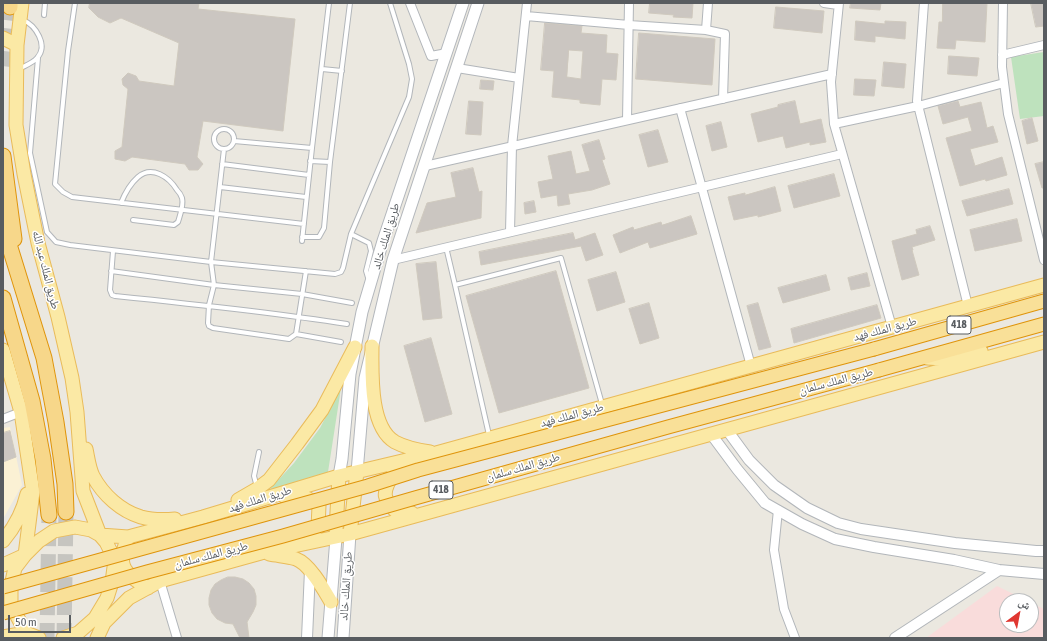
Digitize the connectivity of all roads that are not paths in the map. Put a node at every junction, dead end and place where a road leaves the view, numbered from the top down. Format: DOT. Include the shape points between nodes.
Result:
graph roads {
  1 [pos="45,3"];
  2 [pos="75,3"];
  3 [pos="328,3"];
  4 [pos="350,3"];
  5 [pos="390,3"];
  6 [pos="410,3"];
  7 [pos="463,3"];
  8 [pos="478,3"];
  9 [pos="527,3"];
  10 [pos="629,3"];
  11 [pos="708,3"];
  12 [pos="824,3"];
  13 [pos="924,3"];
  14 [pos="1003,3"];
  15 [pos="14,4"];
  16 [pos="838,4"];
  17 [pos="44,15"];
  18 [pos="526,16"];
  19 [pos="20,18"];
  20 [pos="629,25"];
  21 [pos="706,30"];
  22 [pos="3,38"];
  23 [pos="17,45"];
  24 [pos="1044,45"];
  25 [pos="3,47"];
  26 [pos="447,53"];
  27 [pos="1002,55"];
  28 [pos="38,58"];
  29 [pos="457,68"];
  30 [pos="322,69"];
  31 [pos="16,70"];
  32 [pos="342,70"];
  33 [pos="832,74"];
  34 [pos="519,78"];
  35 [pos="1004,83"];
  36 [pos="723,99"];
  37 [pos="918,106"];
  38 [pos="680,108"];
  39 [pos="628,120"];
  40 [pos="834,124"];
  41 [pos="234,141"];
  42 [pos="512,146"];
  43 [pos="224,148"];
  44 [pos="312,148"];
  45 [pos="842,154"];
  46 [pos="3,156"];
  47 [pos="310,161"];
  48 [pos="330,162"];
  49 [pos="222,164"];
  50 [pos="425,166"];
  51 [pos="309,175"];
  52 [pos="220,187"];
  53 [pos="702,187"];
  54 [pos="306,197"];
  55 [pos="121,203"];
  56 [pos="182,210"];
  57 [pos="217,214"];
  58 [pos="134,220"];
  59 [pos="304,224"];
  60 [pos="3,225"];
  61 [pos="510,232"];
  62 [pos="351,234"];
  63 [pos="446,247"];
  64 [pos="113,251"];
  65 [pos="393,260"];
  66 [pos="1044,260"];
  67 [pos="212,262"];
  68 [pos="111,271"];
  69 [pos="306,271"];
  70 [pos="19,274"];
  71 [pos="214,285"];
  72 [pos="370,285"];
  73 [pos="455,285"];
  74 [pos="1044,285"];
  75 [pos="302,294"];
  76 [pos="1013,294"];
  77 [pos="3,298"];
  78 [pos="1044,301"];
  79 [pos="352,303"];
  80 [pos="209,305"];
  81 [pos="968,306"];
  82 [pos="3,307"];
  83 [pos="299,316"];
  84 [pos="347,324"];
  85 [pos="1044,324"];
  86 [pos="892,327"];
  87 [pos="12,332"];
  88 [pos="296,334"];
  89 [pos="1044,335"];
  90 [pos="901,341"];
  91 [pos="341,342"];
  92 [pos="1044,342"];
  93 [pos="372,346"];
  94 [pos="356,347"];
  95 [pos="3,350"];
  96 [pos="926,358"];
  97 [pos="751,366"];
  98 [pos="602,407"];
  99 [pos="21,412"];
  100 [pos="77,412"];
  101 [pos="3,419"];
  102 [pos="727,430"];
  103 [pos="711,434"];
  104 [pos="489,438"];
  105 [pos="259,452"];
  106 [pos="434,453"];
  107 [pos="357,472"];
  108 [pos="339,476"];
  109 [pos="31,477"];
  110 [pos="257,489"];
  111 [pos="446,508"];
  112 [pos="778,510"];
  113 [pos="221,511"];
  114 [pos="66,512"];
  115 [pos="49,515"];
  116 [pos="202,517"];
  117 [pos="350,534"];
  118 [pos="100,535"];
  119 [pos="128,537"];
  120 [pos="336,538"];
  121 [pos="3,541"];
  122 [pos="1044,551"];
  123 [pos="261,553"];
  124 [pos="25,555"];
  125 [pos="3,565"];
  126 [pos="310,570"];
  127 [pos="999,570"];
  128 [pos="1044,574"];
  129 [pos="154,584"];
  130 [pos="3,587"];
  131 [pos="129,598"];
  132 [pos="331,602"];
  133 [pos="3,613"];
  134 [pos="95,618"];
  135 [pos="26,636"];
  136 [pos="3,637"];
  137 [pos="38,638"];
  138 [pos="63,638"];
  139 [pos="90,638"];
  140 [pos="97,638"];
  141 [pos="177,638"];
  142 [pos="307,638"];
  143 [pos="328,638"];
  144 [pos="343,638"];
  145 [pos="795,638"];
  146 [pos="895,638"];
  1 -- 17 [label="lane"];
  2 -- 55 [label="lane" via="56,184 72,197"];
  3 -- 30 [label="lane"];
  4 -- 32 [label="lane"];
  5 -- 62 [label="lane" via="409,64 412,79 409,97"];
  6 -- 26 [label="street" via="430,56"];
  7 -- 26 [label="main road, طريق الملك خالد"];
  8 -- 29 [label="main road, طريق الملك خالد"];
  9 -- 18 [label="street"];
  10 -- 20 [label="street"];
  11 -- 21 [label="street"];
  12 -- 16 [label="street"];
  13 -- 37 [label="street"];
  14 -- 27 [label="street"];
  15 -- 19 [label="main road, طريق الملك عبد الله"];
  16 -- 33 [label="street"];
  18 -- 20 [label="street"];
  18 -- 34 [label="street"];
  19 -- 23 [label="main road, طريق الملك عبد الله"];
  19 -- 28 [label="lane" via="36,30 42,40"];
  20 -- 21 [label="street"];
  20 -- 39 [label="street"];
  21 -- 36 [label="street" via="725,34"];
  22 -- 23 [label="main road"];
  23 -- 25 [label="main road"];
  23 -- 31 [label="main road, طريق الملك عبد الله"];
  24 -- 27 [label="street"];
  26 -- 72 [label="main road, طريق الملك خالد"];
  27 -- 35 [label="street"];
  28 -- 31 [label="lane"];
  28 -- 64 [label="lane" via="30,153 47,232 56,242"];
  29 -- 34 [label="street"];
  29 -- 50 [label="main road, طريق الملك خالد"];
  30 -- 32 [label="lane"];
  30 -- 44 [label="lane"];
  31 -- 100 [label="main road, طريق الملك عبد الله" via="16,125 24,174 38,243 72,378"];
  32 -- 48 [label="lane"];
  33 -- 36 [label="street"];
  33 -- 40 [label="street"];
  34 -- 42 [label="street"];
  35 -- 37 [label="street"];
  35 -- 66 [label="street" via="1008,114"];
  36 -- 38 [label="street"];
  37 -- 40 [label="street"];
  37 -- 81 [label="street"];
  38 -- 39 [label="street"];
  38 -- 53 [label="street"];
  39 -- 42 [label="street"];
  40 -- 45 [label="street"];
  41 -- 43 [label="lane" via="228,148"];
  41 -- 43 [label="lane" via="229,130 220,130 215,141 220,148"];
  41 -- 44 [label="lane"];
  42 -- 50 [label="street"];
  42 -- 61 [label="street"];
  43 -- 49 [label="lane"];
  44 -- 47 [label="lane"];
  45 -- 53 [label="street"];
  45 -- 86 [label="street"];
  46 -- 70 [label="highway"];
  47 -- 48 [label="lane"];
  47 -- 51 [label="lane"];
  48 -- 59 [label="lane" via="324,228 319,237 302,239"];
  49 -- 51 [label="lane"];
  49 -- 52 [label="lane"];
  50 -- 65 [label="main road, طريق الملك خالد"];
  51 -- 54 [label="lane"];
  52 -- 54 [label="lane"];
  52 -- 57 [label="lane"];
  53 -- 61 [label="street"];
  53 -- 97 [label="street"];
  54 -- 59 [label="lane"];
  55 -- 56 [label="lane"];
  55 -- 56 [label="lane" via="128,188 139,176 157,172 165,175 173,184 182,198"];
  56 -- 57 [label="lane"];
  56 -- 58 [label="lane" via="178,222 174,224"];
  57 -- 59 [label="lane"];
  57 -- 67 [label="lane"];
  60 -- 70 [label="highway"];
  61 -- 63 [label="street"];
  62 -- 69 [label="lane" via="341,272 335,274"];
  62 -- 72 [label="lane" via="368,243 371,252 366,271"];
  63 -- 65 [label="street"];
  63 -- 73 [label="lane"];
  64 -- 67 [label="lane"];
  64 -- 68 [label="lane"];
  65 -- 93 [label="main road, طريق الملك خالد"];
  67 -- 69 [label="lane"];
  67 -- 71 [label="lane"];
  68 -- 71 [label="lane"];
  68 -- 80 [label="lane" via="112,295"];
  69 -- 75 [label="lane"];
  70 -- 114 [label="highway" via="44,358 51,392 65,484"];
  71 -- 75 [label="lane"];
  71 -- 80 [label="lane"];
  72 -- 94 [label="main road, طريق الملك خالد"];
  73 -- 98 [label="lane" via="561,258"];
  73 -- 104 [label="lane"];
  74 -- 76 [label="main road, طريق الملك فهد"];
  75 -- 79 [label="lane"];
  75 -- 83 [label="lane"];
  76 -- 81 [label="main road, طريق الملك فهد"];
  76 -- 90 [label="main road"];
  77 -- 87 [label="highway"];
  78 -- 90 [label="highway, طريق الملك سلمان / 418"];
  80 -- 83 [label="lane"];
  80 -- 88 [label="lane" via="208,323 213,328 289,339"];
  81 -- 86 [label="main road, طريق الملك فهد"];
  82 -- 87 [label="highway"];
  83 -- 84 [label="lane"];
  83 -- 88 [label="lane"];
  85 -- 96 [label="highway, طريق الملك سلمان / 418"];
  86 -- 97 [label="main road, طريق الملك فهد"];
  87 -- 115 [label="highway" via="32,401 43,459"];
  88 -- 91 [label="lane"];
  89 -- 96 [label="main road" via="945,359"];
  90 -- 130 [label="highway, طريق الملك سلمان / 418, bridge" via="426,468"];
  92 -- 102 [label="main road"];
  93 -- 106 [label="main road" via="375,404 383,430 394,441 411,449"];
  93 -- 107 [label="main road, طريق الملك خالد" via="365,378"];
  94 -- 108 [label="main road, طريق الملك خالد" via="350,374"];
  94 -- 110 [label="main road" via="322,410 269,480"];
  95 -- 99 [label="main road"];
  96 -- 133 [label="highway, طريق الملك سلمان / 418, bridge" via="668,427"];
  97 -- 98 [label="main road, طريق الملك فهد"];
  98 -- 104 [label="main road, طريق الملك فهد"];
  99 -- 101 [label="street"];
  99 -- 109 [label="main road"];
  100 -- 116 [label="main road" via="93,475 106,496 122,509 141,517 160,520"];
  100 -- 118 [label="main road, طريق الملك عبد الله" via="83,491"];
  102 -- 103 [label="main road"];
  102 -- 122 [label="street" via="749,460 774,485 808,508 838,523 861,529 955,543"];
  103 -- 111 [label="main road"];
  103 -- 112 [label="street" via="765,503"];
  104 -- 106 [label="main road, طريق الملك فهد"];
  105 -- 110 [label="lane" via="254,476"];
  106 -- 107 [label="main road, طريق الملك فهد"];
  106 -- 111 [label="main road" via="396,470 386,485 385,496 388,506 400,515"];
  107 -- 108 [label="main road, طريق الملك فهد"];
  107 -- 117 [label="main road"];
  108 -- 113 [label="main road, طريق الملك فهد"];
  108 -- 120 [label="main road"];
  109 -- 121 [label="main road" via="25,503 11,532"];
  109 -- 124 [label="main road" via="33,492"];
  110 -- 113 [label="main road"];
  111 -- 117 [label="main road"];
  112 -- 127 [label="street" via="834,539"];
  112 -- 145 [label="street" via="774,550 784,609"];
  113 -- 116 [label="main road, طريق الملك فهد"];
  113 -- 123 [label="main road" via="298,494 319,506 318,527 304,539"];
  116 -- 119 [label="main road, طريق الملك فهد"];
  117 -- 120 [label="main road"];
  117 -- 144 [label="main road, طريق الملك خالد"];
  118 -- 119 [label="main road, طريق الملك فهد"];
  118 -- 124 [label="main road, طريق الملك فهد" via="91,530 75,527 54,531"];
  118 -- 134 [label="main road, طريق الملك عبد الله" via="115,560 110,590"];
  119 -- 129 [label="main road" via="122,550 122,562 133,579"];
  120 -- 123 [label="main road"];
  120 -- 132 [label="main road, طريق الملك خالد"];
  123 -- 126 [label="main road" via="298,559"];
  123 -- 129 [label="main road"];
  124 -- 125 [label="main road"];
  124 -- 135 [label="main road" via="16,568 12,586 12,605"];
  126 -- 132 [label="main road"];
  126 -- 142 [label="street"];
  127 -- 128 [label="street"];
  127 -- 146 [label="street"];
  129 -- 131 [label="main road"];
  129 -- 141 [label="street"];
  131 -- 134 [label="main road"];
  131 -- 140 [label="main road" via="104,623"];
  132 -- 143 [label="main road, طريق الملك خالد"];
  134 -- 138 [label="main road" via="78,633"];
  134 -- 139 [label="main road"];
  135 -- 136 [label="main road"];
  135 -- 137 [label="main road"];
}
